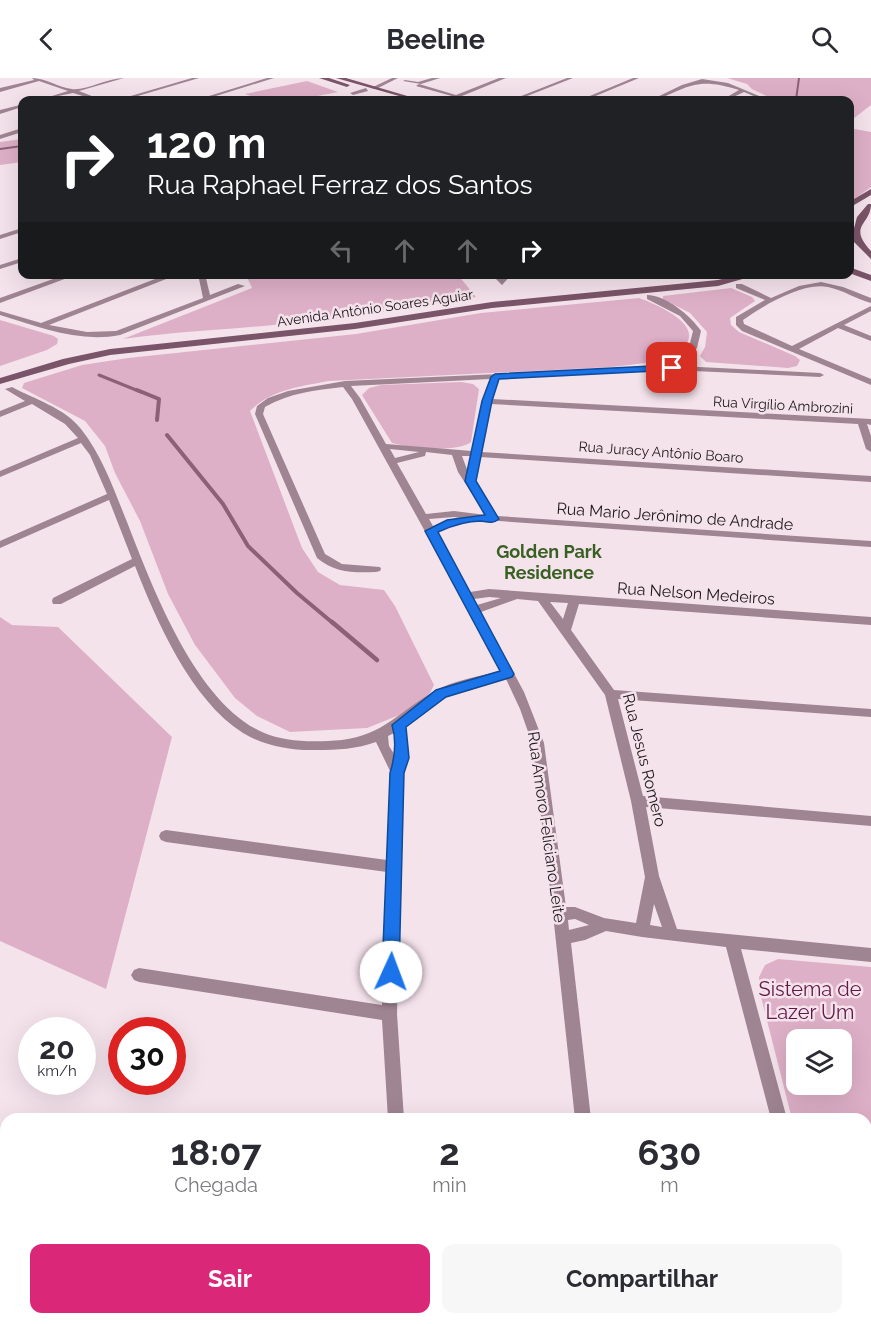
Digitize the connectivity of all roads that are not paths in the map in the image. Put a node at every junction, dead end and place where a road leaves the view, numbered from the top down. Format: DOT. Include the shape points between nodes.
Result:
graph roads {
  1 [pos="46,78"];
  2 [pos="122,78"];
  3 [pos="197,78"];
  4 [pos="272,78"];
  5 [pos="322,78"];
  6 [pos="339,78"];
  7 [pos="398,78"];
  8 [pos="438,78"];
  9 [pos="504,78"];
  10 [pos="571,78"];
  11 [pos="637,78"];
  12 [pos="37,79"];
  13 [pos="417,84"];
  14 [pos="430,84"];
  15 [pos="0,90"];
  16 [pos="371,90"];
  17 [pos="74,91"];
  18 [pos="387,91"];
  19 [pos="742,91"];
  20 [pos="354,93"];
  21 [pos="750,94"];
  22 [pos="56,96"];
  23 [pos="88,96"];
  24 [pos="134,96"];
  25 [pos="212,96"];
  26 [pos="387,96"];
  27 [pos="404,96"];
  28 [pos="457,96"];
  29 [pos="524,96"];
  30 [pos="593,96"];
  31 [pos="664,96"];
  32 [pos="733,96"];
  33 [pos="737,96"];
  34 [pos="755,96"];
  35 [pos="18,107"];
  36 [pos="0,112"];
  37 [pos="18,131"];
  38 [pos="18,136"];
  39 [pos="0,138"];
  40 [pos="871,191"];
  41 [pos="854,203"];
  42 [pos="871,206"];
  43 [pos="18,231"];
  44 [pos="0,237"];
  45 [pos="854,237"];
  46 [pos="857,240"];
  47 [pos="871,256"];
  48 [pos="18,261"];
  49 [pos="871,265"];
  50 [pos="0,267"];
  51 [pos="854,269"];
  52 [pos="854,271"];
  53 [pos="871,278"];
  54 [pos="61,279"];
  55 [pos="163,279"];
  56 [pos="202,279"];
  57 [pos="499,279"];
  58 [pos="507,279"];
  59 [pos="680,279"];
  60 [pos="737,279"];
  61 [pos="647,284"];
  62 [pos="241,286"];
  63 [pos="739,286"];
  64 [pos="207,298"];
  65 [pos="0,301"];
  66 [pos="772,301"];
  67 [pos="871,301"];
  68 [pos="871,308"];
  69 [pos="0,314"];
  70 [pos="42,326"];
  71 [pos="839,326"];
  72 [pos="871,339"];
  73 [pos="794,350"];
  74 [pos="686,356"];
  75 [pos="828,364"];
  76 [pos="809,366"];
  77 [pos="672,368"];
  78 [pos="721,369"];
  79 [pos="0,372"];
  80 [pos="783,372"];
  81 [pos="824,375"];
  82 [pos="478,377"];
  83 [pos="495,377"];
  84 [pos="0,381"];
  85 [pos="364,382"];
  86 [pos="871,383"];
  87 [pos="345,384"];
  88 [pos="9,389"];
  89 [pos="356,398"];
  90 [pos="33,401"];
  91 [pos="487,401"];
  92 [pos="0,414"];
  93 [pos="868,423"];
  94 [pos="83,439"];
  95 [pos="383,446"];
  96 [pos="871,449"];
  97 [pos="452,452"];
  98 [pos="476,454"];
  99 [pos="391,462"];
  100 [pos="0,474"];
  101 [pos="871,479"];
  102 [pos="471,481"];
  103 [pos="112,495"];
  104 [pos="424,517"];
  105 [pos="478,518"];
  106 [pos="494,519"];
  107 [pos="431,531"];
  108 [pos="871,544"];
  109 [pos="0,545"];
  110 [pos="137,561"];
  111 [pos="376,569"];
  112 [pos="467,596"];
  113 [pos="519,596"];
  114 [pos="542,598"];
  115 [pos="57,601"];
  116 [pos="574,601"];
  117 [pos="475,610"];
  118 [pos="871,621"];
  119 [pos="565,631"];
  120 [pos="508,674"];
  121 [pos="611,694"];
  122 [pos="871,713"];
  123 [pos="399,725"];
  124 [pos="382,740"];
  125 [pos="397,773"];
  126 [pos="638,801"];
  127 [pos="871,821"];
  128 [pos="166,836"];
  129 [pos="394,867"];
  130 [pos="652,876"];
  131 [pos="561,914"];
  132 [pos="604,924"];
  133 [pos="642,931"];
  134 [pos="672,935"];
  135 [pos="563,936"];
  136 [pos="732,942"];
  137 [pos="871,955"];
  138 [pos="139,975"];
  139 [pos="389,1014"];
  140 [pos="396,1113"];
  141 [pos="582,1113"];
  142 [pos="777,1113"];
  1 -- 12 [label="street"];
  2 -- 17 [label="street"];
  3 -- 24 [label="street"];
  4 -- 25 [label="street"];
  5 -- 16 [label="main road"];
  6 -- 16 [label="main road"];
  7 -- 16 [label="street"];
  7 -- 18 [label="street" via="385,87"];
  8 -- 14 [label="street"];
  9 -- 28 [label="street"];
  10 -- 29 [label="street"];
  11 -- 30 [label="street"];
  12 -- 15 [label="street"];
  12 -- 17 [label="street"];
  13 -- 14 [label="street"];
  14 -- 28 [label="street"];
  16 -- 18 [label="main road"];
  16 -- 20 [label="street"];
  16 -- 26 [label="main road"];
  17 -- 22 [label="street"];
  17 -- 23 [label="street"];
  18 -- 27 [label="main road"];
  19 -- 21 [label="street"];
  19 -- 31 [label="street" via="716,80 702,80"];
  19 -- 32 [label="street"];
  21 -- 33 [label="street"];
  21 -- 34 [label="street"];
  35 -- 36 [label="street"];
  37 -- 39 [label="street"];
  38 -- 39 [label="street"];
  40 -- 41 [label="main road"];
  42 -- 46 [label="main road" via="858,222"];
  43 -- 44 [label="street"];
  45 -- 46 [label="main road"];
  46 -- 47 [label="main road"];
  48 -- 50 [label="street"];
  49 -- 51 [label="main road"];
  52 -- 53 [label="main road"];
  54 -- 65 [label="street"];
  55 -- 70 [label="street"];
  56 -- 64 [label="street"];
  57 -- 58 [label="street" via="505,286"];
  59 -- 61 [label="main road, Avenida Antônio Soares Aguiar"];
  60 -- 61 [label="main road, Avenida Antônio Soares Aguiar" via="718,284"];
  61 -- 74 [label="street" via="697,331 696,341"];
  61 -- 79 [label="main road, Avenida Antônio Soares Aguiar" via="482,297 322,322 163,337 88,348"];
  61 -- 84 [label="main road, Avenida Antônio Soares Aguiar" via="355,326 110,352"];
  62 -- 64 [label="street"];
  63 -- 66 [label="street"];
  64 -- 70 [label="street" via="102,336"];
  66 -- 67 [label="street" via="818,284"];
  66 -- 73 [label="street" via="745,314 739,319 740,325"];
  68 -- 71 [label="street"];
  69 -- 70 [label="street"];
  71 -- 72 [label="street"];
  71 -- 73 [label="street"];
  73 -- 75 [label="street"];
  73 -- 76 [label="street" via="808,360"];
  74 -- 77 [label="street"];
  74 -- 78 [label="street"];
  75 -- 76 [label="street"];
  75 -- 81 [label="street" via="835,369"];
  75 -- 86 [label="street"];
  76 -- 80 [label="street"];
  76 -- 81 [label="street" via="811,371"];
  77 -- 78 [label="street"];
  77 -- 83 [label="street"];
  78 -- 80 [label="street"];
  80 -- 81 [label="street"];
  81 -- 86 [label="street"];
  82 -- 83 [label="street"];
  82 -- 85 [label="street"];
  82 -- 91 [label="street" via="483,399"];
  83 -- 91 [label="street"];
  85 -- 87 [label="street"];
  85 -- 89 [label="street"];
  87 -- 89 [label="street, Rua Amoro Feliciano Leite"];
  87 -- 111 [label="street" via="303,388 261,406 259,414 321,556 331,565 345,569"];
  88 -- 90 [label="street"];
  89 -- 95 [label="street, Rua Amoro Feliciano Leite"];
  90 -- 92 [label="street"];
  90 -- 94 [label="street" via="78,429"];
  91 -- 93 [label="street, Rua Virgílio Ambrozini"];
  91 -- 98 [label="street"];
  93 -- 96 [label="street"];
  94 -- 100 [label="street"];
  94 -- 103 [label="street"];
  95 -- 97 [label="street, Rua Juracy Antônio Boaro"];
  95 -- 99 [label="street, Rua Amoro Feliciano Leite"];
  97 -- 98 [label="street, Rua Juracy Antônio Boaro"];
  97 -- 99 [label="street, Rua Juracy Antônio Boaro" via="420,454"];
  97 -- 102 [label="street"];
  98 -- 101 [label="street, Rua Juracy Antônio Boaro"];
  98 -- 102 [label="street"];
  99 -- 104 [label="street, Rua Amoro Feliciano Leite"];
  102 -- 106 [label="street"];
  103 -- 109 [label="street"];
  103 -- 110 [label="street"];
  104 -- 105 [label="street, Rua Mario Jerônimo de Andrade" via="454,514"];
  104 -- 107 [label="street, Rua Amoro Feliciano Leite"];
  105 -- 106 [label="street, Rua Mario Jerônimo de Andrade"];
  105 -- 107 [label="street, Rua Mario Jerônimo de Andrade" via="452,522"];
  106 -- 108 [label="street, Rua Mario Jerônimo de Andrade"];
  107 -- 112 [label="street, Rua Amoro Feliciano Leite"];
  110 -- 115 [label="street"];
  110 -- 124 [label="street" via="167,629 210,694 231,718 248,730 294,744 320,746"];
  112 -- 113 [label="street, Rua Nelson Medeiros"];
  112 -- 117 [label="street, Rua Amoro Feliciano Leite"];
  113 -- 114 [label="street, Rua Nelson Medeiros"];
  113 -- 117 [label="street, Rua Nelson Medeiros"];
  114 -- 116 [label="street, Rua Nelson Medeiros"];
  114 -- 119 [label="street, Rua Jesus Romero"];
  116 -- 118 [label="street, Rua Nelson Medeiros"];
  116 -- 119 [label="street"];
  117 -- 120 [label="street, Rua Amoro Feliciano Leite"];
  119 -- 121 [label="street, Rua Jesus Romero"];
  120 -- 123 [label="street" via="441,693"];
  120 -- 131 [label="street, Rua Amoro Feliciano Leite" via="531,718 538,743"];
  121 -- 122 [label="street"];
  121 -- 126 [label="street, Rua Jesus Romero"];
  123 -- 124 [label="street"];
  123 -- 125 [label="street" via="402,758"];
  124 -- 125 [label="street"];
  125 -- 129 [label="street"];
  126 -- 127 [label="street"];
  126 -- 130 [label="street, Rua Jesus Romero"];
  128 -- 129 [label="street"];
  129 -- 139 [label="street"];
  130 -- 133 [label="street, Rua Jesus Romero"];
  130 -- 134 [label="street, Rua Jesus Romero"];
  131 -- 132 [label="street" via="575,913"];
  131 -- 135 [label="street, Rua Amoro Feliciano Leite"];
  132 -- 133 [label="street"];
  132 -- 135 [label="street" via="577,937"];
  133 -- 134 [label="street"];
  134 -- 136 [label="street"];
  135 -- 141 [label="street, Rua Amoro Feliciano Leite"];
  136 -- 137 [label="street"];
  136 -- 142 [label="street"];
  138 -- 139 [label="street"];
  139 -- 140 [label="street"];
}
